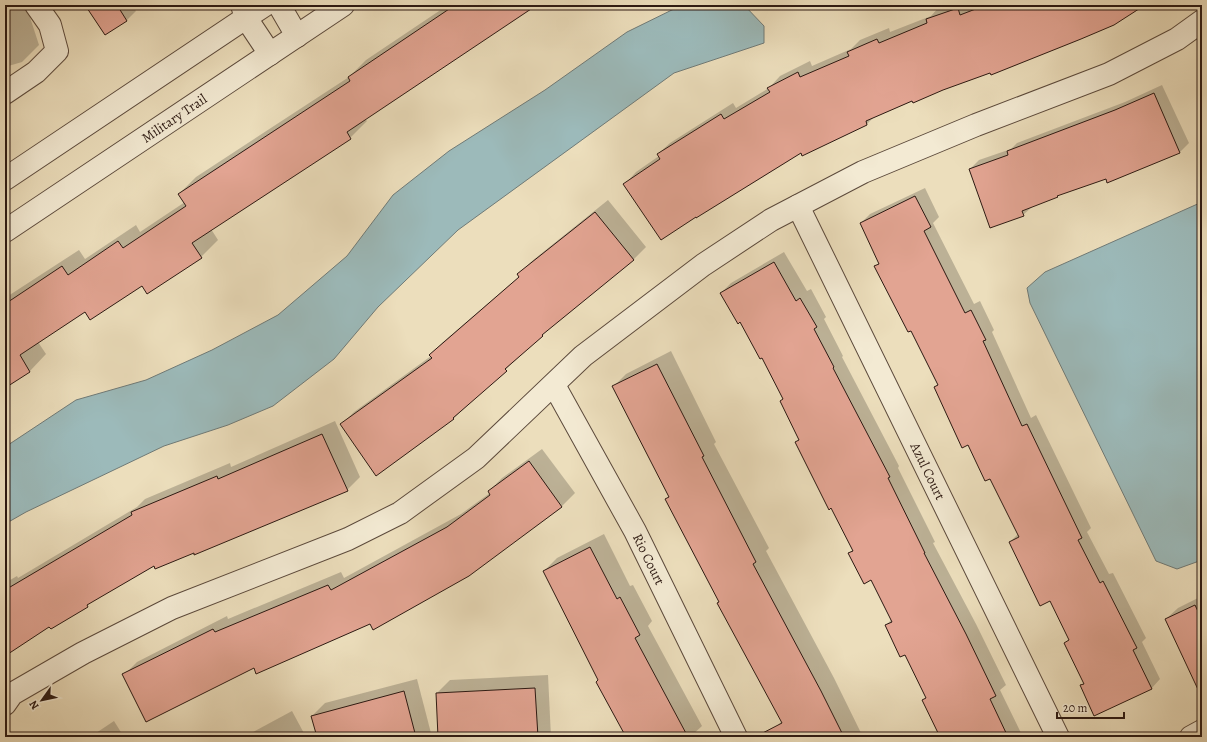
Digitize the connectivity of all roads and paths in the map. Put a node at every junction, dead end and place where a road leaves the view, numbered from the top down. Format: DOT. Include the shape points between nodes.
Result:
graph roads {
  1 [pos="36,5"];
  2 [pos="265,5"];
  3 [pos="279,5"];
  4 [pos="343,5"];
  5 [pos="244,11"];
  6 [pos="1202,21"];
  7 [pos="297,36"];
  8 [pos="270,54"];
  9 [pos="5,93"];
  10 [pos="5,178"];
  11 [pos="798,206"];
  12 [pos="5,231"];
  13 [pos="554,385"];
  14 [pos="5,704"];
  15 [pos="1202,731"];
  16 [pos="736,737"];
  17 [pos="1058,737"];
  18 [pos="1191,737"];
  1 -- 9 [label="street" via="50,25 57,51 36,72"];
  2 -- 5 [label="street"];
  3 -- 7 [label="street"];
  4 -- 7 [label="street, Military Trail"];
  5 -- 8 [label="street"];
  5 -- 10 [label="street"];
  6 -- 11 [label="street" via="1177,39 1110,74 976,125 863,172"];
  7 -- 8 [label="street, Military Trail"];
  8 -- 12 [label="street, Military Trail"];
  11 -- 13 [label="street" via="771,220 703,265 583,356"];
  11 -- 17 [label="street, Azul Court"];
  13 -- 14 [label="street" via="476,458 400,513 348,539 172,608 83,653 18,690"];
  13 -- 16 [label="street, Rio Court" via="635,532"];
  15 -- 18 [label="street"];
}
